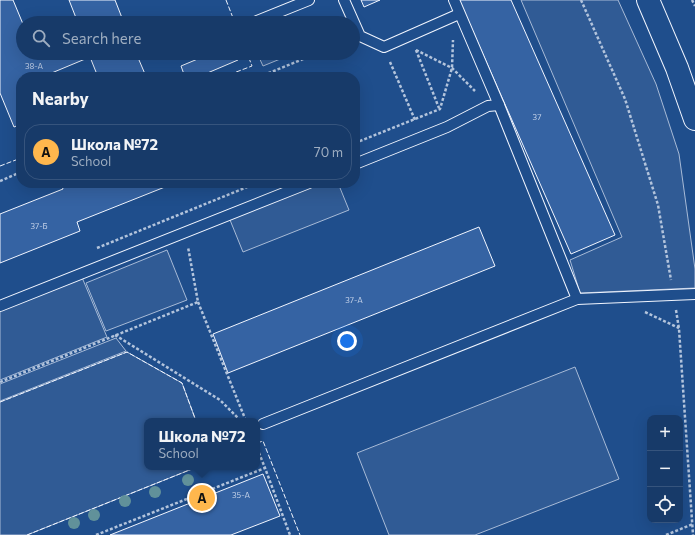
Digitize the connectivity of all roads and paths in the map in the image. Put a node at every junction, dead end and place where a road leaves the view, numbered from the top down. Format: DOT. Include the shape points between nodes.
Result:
graph roads {
  1 [pos="309,0"];
  2 [pos="344,0"];
  3 [pos="454,0"];
  4 [pos="581,0"];
  5 [pos="648,0"];
  6 [pos="692,0"];
  7 [pos="695,6"];
  8 [pos="456,15"];
  9 [pos="269,16"];
  10 [pos="351,16"];
  11 [pos="360,36"];
  12 [pos="384,47"];
  13 [pos="301,60"];
  14 [pos="452,68"];
  15 [pos="271,72"];
  16 [pos="488,106"];
  17 [pos="499,106"];
  18 [pos="440,109"];
  19 [pos="414,119"];
  20 [pos="695,119"];
  21 [pos="447,127"];
  22 [pos="422,137"];
  23 [pos="360,141"];
  24 [pos="360,162"];
  25 [pos="16,174"];
  26 [pos="0,181"];
  27 [pos="245,188"];
  28 [pos="296,188"];
  29 [pos="186,232"];
  30 [pos="95,249"];
  31 [pos="695,294"];
  32 [pos="673,295"];
  33 [pos="577,299"];
  34 [pos="198,302"];
  35 [pos="0,306"];
  36 [pos="115,335"];
  37 [pos="0,382"];
  38 [pos="238,418"];
  39 [pos="245,418"];
  40 [pos="263,424"];
  41 [pos="260,456"];
  42 [pos="265,468"];
  43 [pos="260,470"];
  44 [pos="260,470"];
  45 [pos="693,524"];
  46 [pos="96,535"];
  47 [pos="290,535"];
  48 [pos="666,535"];
  49 [pos="693,535"];
  1 -- 9 [label="lane"];
  2 -- 10 [label="lane"];
  3 -- 8 [label="lane"];
  4 -- 32 [label="path" via="625,99 658,205"];
  5 -- 20 [label="street"];
  6 -- 7 [label="path"];
  8 -- 12 [label="lane"];
  8 -- 14 [label="path"];
  8 -- 17 [label="lane"];
  11 -- 12 [label="lane"];
  12 -- 19 [label="path"];
  13 -- 15 [label="path"];
  14 -- 16 [label="path"];
  14 -- 18 [label="path"];
  14 -- 18 [label="path" via="416,50"];
  16 -- 17 [label="lane"];
  16 -- 21 [label="lane"];
  17 -- 33 [label="lane"];
  18 -- 19 [label="path"];
  18 -- 21 [label="path"];
  19 -- 22 [label="path"];
  19 -- 23 [label="path"];
  21 -- 22 [label="lane"];
  22 -- 24 [label="lane"];
  25 -- 26 [label="path"];
  27 -- 30 [label="path"];
  28 -- 29 [label="lane"];
  29 -- 34 [label="path"];
  29 -- 35 [label="lane"];
  31 -- 32 [label="lane"];
  32 -- 33 [label="lane"];
  32 -- 45 [label="path" via="679,329"];
  33 -- 40 [label="lane"];
  34 -- 36 [label="path"];
  34 -- 39 [label="path"];
  36 -- 37 [label="path"];
  36 -- 38 [label="path" via="220,400"];
  41 -- 42 [label="path"];
  42 -- 43 [label="path"];
  42 -- 47 [label="path"];
  44 -- 46 [label="path"];
  45 -- 48 [label="path"];
  45 -- 49 [label="path"];
}
